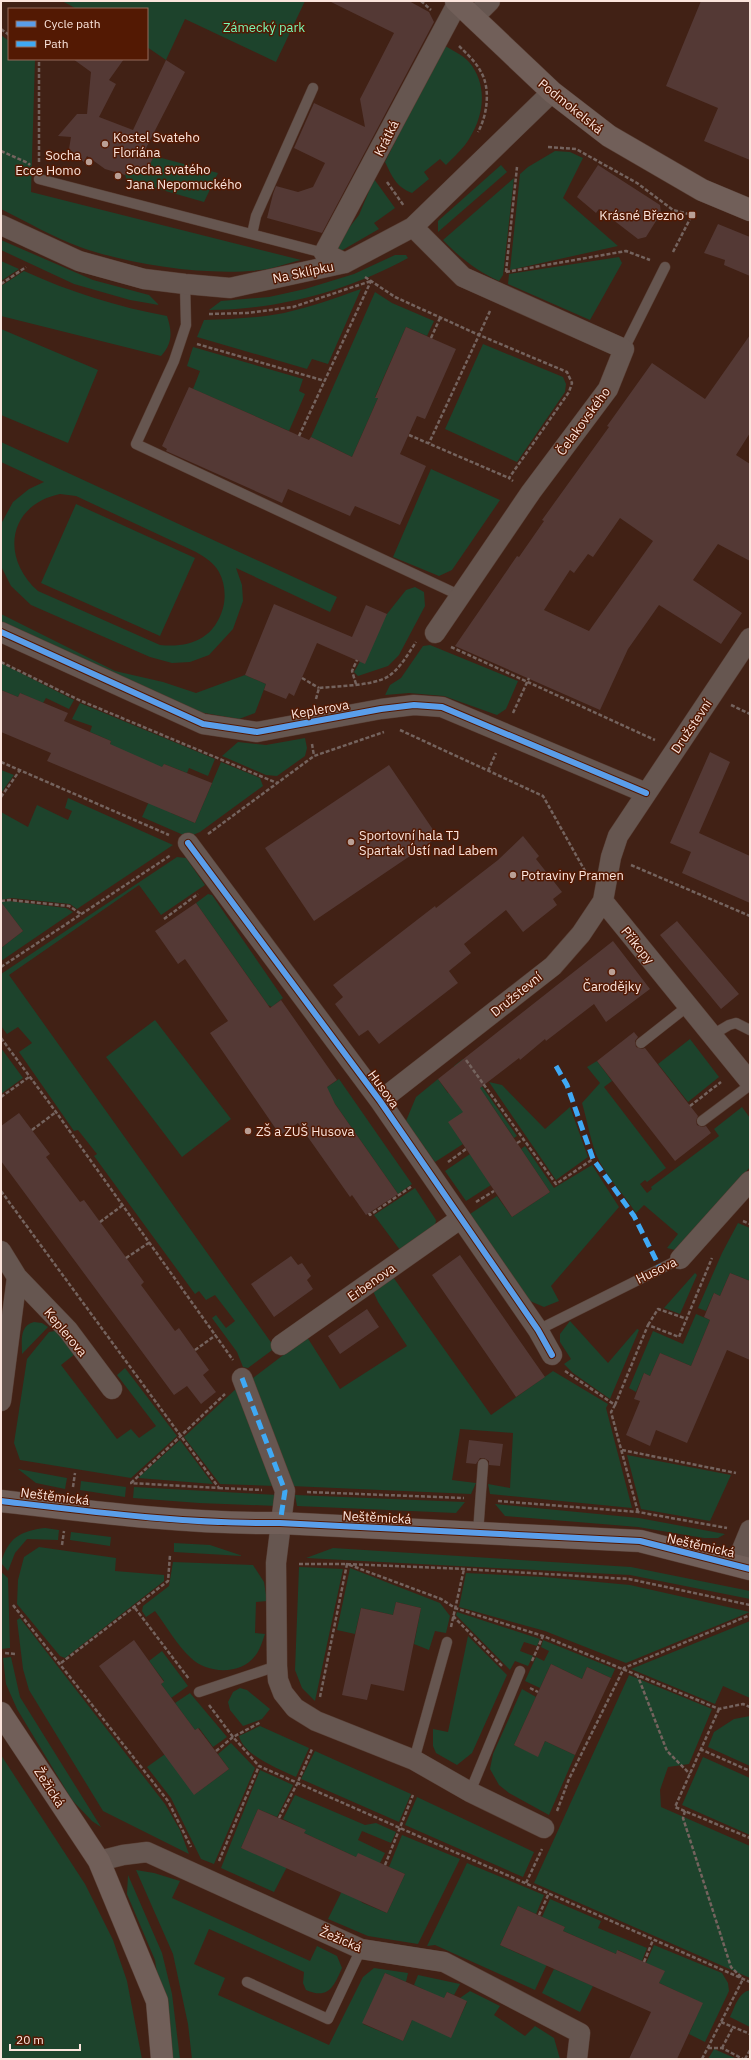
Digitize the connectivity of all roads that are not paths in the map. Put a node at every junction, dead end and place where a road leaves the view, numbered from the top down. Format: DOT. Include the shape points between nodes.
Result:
graph roads {
  1 [pos="490,1"];
  2 [pos="457,2"];
  3 [pos="473,18"];
  4 [pos="314,88"];
  5 [pos="552,92"];
  6 [pos="39,179"];
  7 [pos="750,210"];
  8 [pos="1,225"];
  9 [pos="413,226"];
  10 [pos="252,234"];
  11 [pos="324,253"];
  12 [pos="345,263"];
  13 [pos="665,267"];
  14 [pos="186,284"];
  15 [pos="624,349"];
  16 [pos="460,596"];
  17 [pos="1,632"];
  18 [pos="436,633"];
  19 [pos="750,638"];
  20 [pos="646,793"];
  21 [pos="188,843"];
  22 [pos="603,901"];
  23 [pos="688,1006"];
  24 [pos="750,1030"];
  25 [pos="712,1035"];
  26 [pos="641,1042"];
  27 [pos="746,1078"];
  28 [pos="380,1101"];
  29 [pos="702,1121"];
  30 [pos="750,1181"];
  31 [pos="460,1220"];
  32 [pos="1,1251"];
  33 [pos="680,1259"];
  34 [pos="17,1277"];
  35 [pos="538,1330"];
  36 [pos="281,1345"];
  37 [pos="552,1355"];
  38 [pos="242,1378"];
  39 [pos="112,1389"];
  40 [pos="1,1401"];
  41 [pos="483,1464"];
  42 [pos="1,1501"];
  43 [pos="280,1523"];
  44 [pos="741,1530"];
  45 [pos="478,1533"];
  46 [pos="743,1566"];
  47 [pos="448,1642"];
  48 [pos="277,1666"];
  49 [pos="524,1669"];
  50 [pos="198,1692"];
  51 [pos="1,1713"];
  52 [pos="414,1760"];
  53 [pos="470,1792"];
  54 [pos="549,1823"];
  55 [pos="99,1861"];
  56 [pos="361,1949"];
  57 [pos="247,1982"];
  58 [pos="162,2059"];
  59 [pos="577,2059"];
  1 -- 3 [label="street"];
  2 -- 3 [label="street, Podmokelská"];
  2 -- 11 [label="street, Krátká"];
  3 -- 5 [label="street, Podmokelská"];
  4 -- 10 [label="lane" via="256,216"];
  5 -- 7 [label="street, Podmokelská" via="609,136 709,193"];
  5 -- 9 [label="street, Na Sklípku"];
  6 -- 10 [label="lane"];
  8 -- 14 [label="street, Na Sklípku" via="80,261 144,279"];
  9 -- 12 [label="street, Na Sklípku"];
  9 -- 15 [label="street" via="463,277"];
  10 -- 11 [label="lane"];
  11 -- 12 [label="street"];
  12 -- 14 [label="street, Na Sklípku" via="230,288"];
  13 -- 15 [label="lane"];
  14 -- 16 [label="lane" via="186,324 174,361 136,444"];
  15 -- 16 [label="street, Čelakovského" via="608,389 531,492"];
  16 -- 18 [label="street, Čelakovského"];
  17 -- 20 [label="street, Keplerova" via="203,724 257,732 414,705 442,707"];
  19 -- 20 [label="street, Družstevní"];
  20 -- 22 [label="street, Družstevní" via="618,836 611,857"];
  21 -- 28 [label="street, Husova"];
  22 -- 23 [label="street, Příkopy"];
  22 -- 28 [label="street, Družstevní" via="581,934 553,966"];
  23 -- 25 [label="street, Příkopy"];
  23 -- 26 [label="lane"];
  24 -- 25 [label="lane" via="736,1023"];
  25 -- 27 [label="street, Příkopy"];
  27 -- 29 [label="lane"];
  28 -- 31 [label="street, Husova"];
  30 -- 33 [label="street, Husova"];
  31 -- 35 [label="street, Husova"];
  31 -- 36 [label="street, Erbenova"];
  32 -- 34 [label="street, Keplerova"];
  33 -- 35 [label="lane, Husova"];
  34 -- 39 [label="street, Keplerova" via="68,1330"];
  34 -- 40 [label="street"];
  35 -- 37 [label="street, Husova"];
  38 -- 43 [label="street" via="285,1491"];
  41 -- 45 [label="lane"];
  42 -- 43 [label="street, Neštěmická" via="125,1516 239,1524"];
  43 -- 45 [label="street, Neštěmická"];
  43 -- 48 [label="street" via="276,1563"];
  44 -- 46 [label="street"];
  45 -- 46 [label="street, Neštěmická" via="640,1542"];
  47 -- 52 [label="lane"];
  48 -- 50 [label="lane"];
  48 -- 52 [label="street" via="278,1680 283,1693 295,1708 316,1721"];
  49 -- 53 [label="lane"];
  51 -- 55 [label="street, Žežická"];
  52 -- 53 [label="street"];
  53 -- 54 [label="street"];
  55 -- 56 [label="street, Žežická" via="147,1852"];
  55 -- 58 [label="street, Žežická" via="157,2001"];
  56 -- 57 [label="lane" via="328,2019"];
  56 -- 59 [label="street, Žežická" via="444,1962 580,2033"];
}
